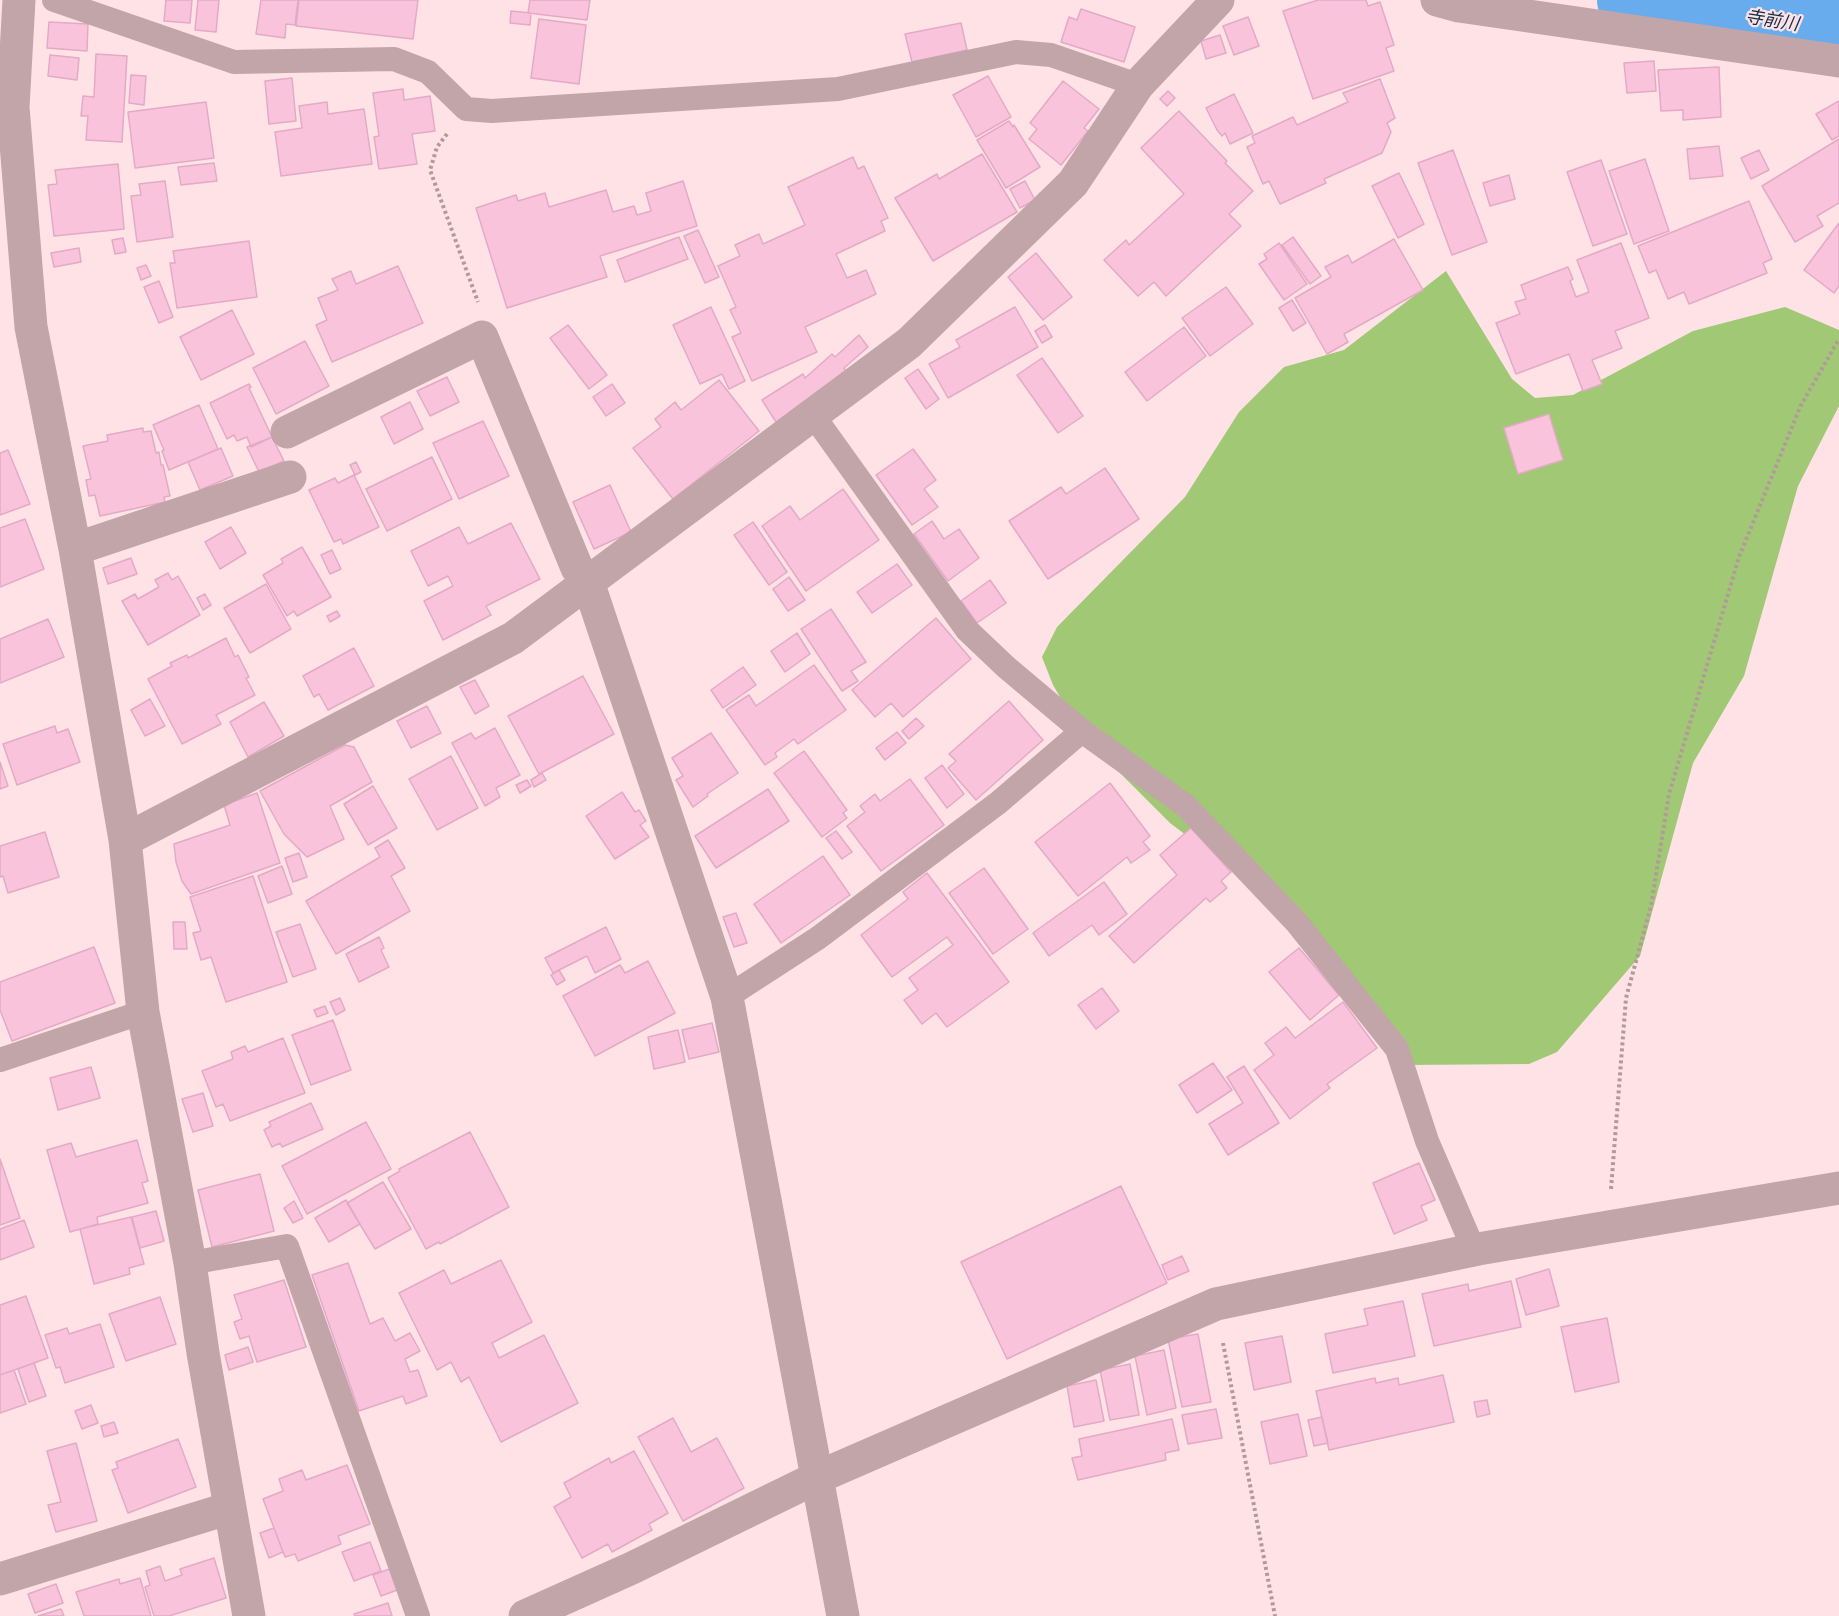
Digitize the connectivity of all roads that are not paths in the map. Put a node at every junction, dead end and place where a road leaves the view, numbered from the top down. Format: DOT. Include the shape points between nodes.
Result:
graph roads {
  1 [pos="19,0"];
  2 [pos="54,0"];
  3 [pos="1218,0"];
  4 [pos="1437,0"];
  5 [pos="1839,61"];
  6 [pos="1138,85"];
  7 [pos="813,415"];
  8 [pos="287,432"];
  9 [pos="290,477"];
  10 [pos="75,549"];
  11 [pos="588,582"];
  12 [pos="1082,731"];
  13 [pos="125,840"];
  14 [pos="727,997"];
  15 [pos="142,1012"];
  16 [pos="0,1060"];
  17 [pos="1839,1188"];
  18 [pos="1474,1250"];
  19 [pos="190,1263"];
  20 [pos="816,1478"];
  21 [pos="230,1508"];
  22 [pos="0,1578"];
  23 [pos="249,1616"];
  24 [pos="418,1616"];
  25 [pos="525,1616"];
  26 [pos="843,1616"];
  1 -- 10 [label="street" via="13,107 31,327"];
  2 -- 6 [label="lane" via="234,62 394,59 428,72 466,109 492,111 838,90 1016,52 1051,54"];
  3 -- 6 [label="street"];
  4 -- 5 [label="street"];
  6 -- 7 [label="street" via="1072,183 909,343"];
  7 -- 11 [label="street"];
  7 -- 12 [label="lane" via="967,630"];
  8 -- 11 [label="street" via="482,336 577,568"];
  9 -- 10 [label="street"];
  10 -- 13 [label="street"];
  11 -- 13 [label="street" via="513,638"];
  11 -- 14 [label="street"];
  12 -- 14 [label="lane" via="989,810 818,938"];
  12 -- 18 [label="lane" via="1186,806 1214,834 1297,923 1397,1049 1427,1141"];
  13 -- 15 [label="street"];
  14 -- 20 [label="street"];
  15 -- 16 [label="lane"];
  15 -- 19 [label="street"];
  17 -- 18 [label="street"];
  18 -- 20 [label="street" via="1216,1304"];
  19 -- 21 [label="street"];
  19 -- 24 [label="lane" via="287,1246"];
  20 -- 25 [label="street"];
  20 -- 26 [label="street"];
  21 -- 22 [label="street"];
  21 -- 23 [label="street"];
}
